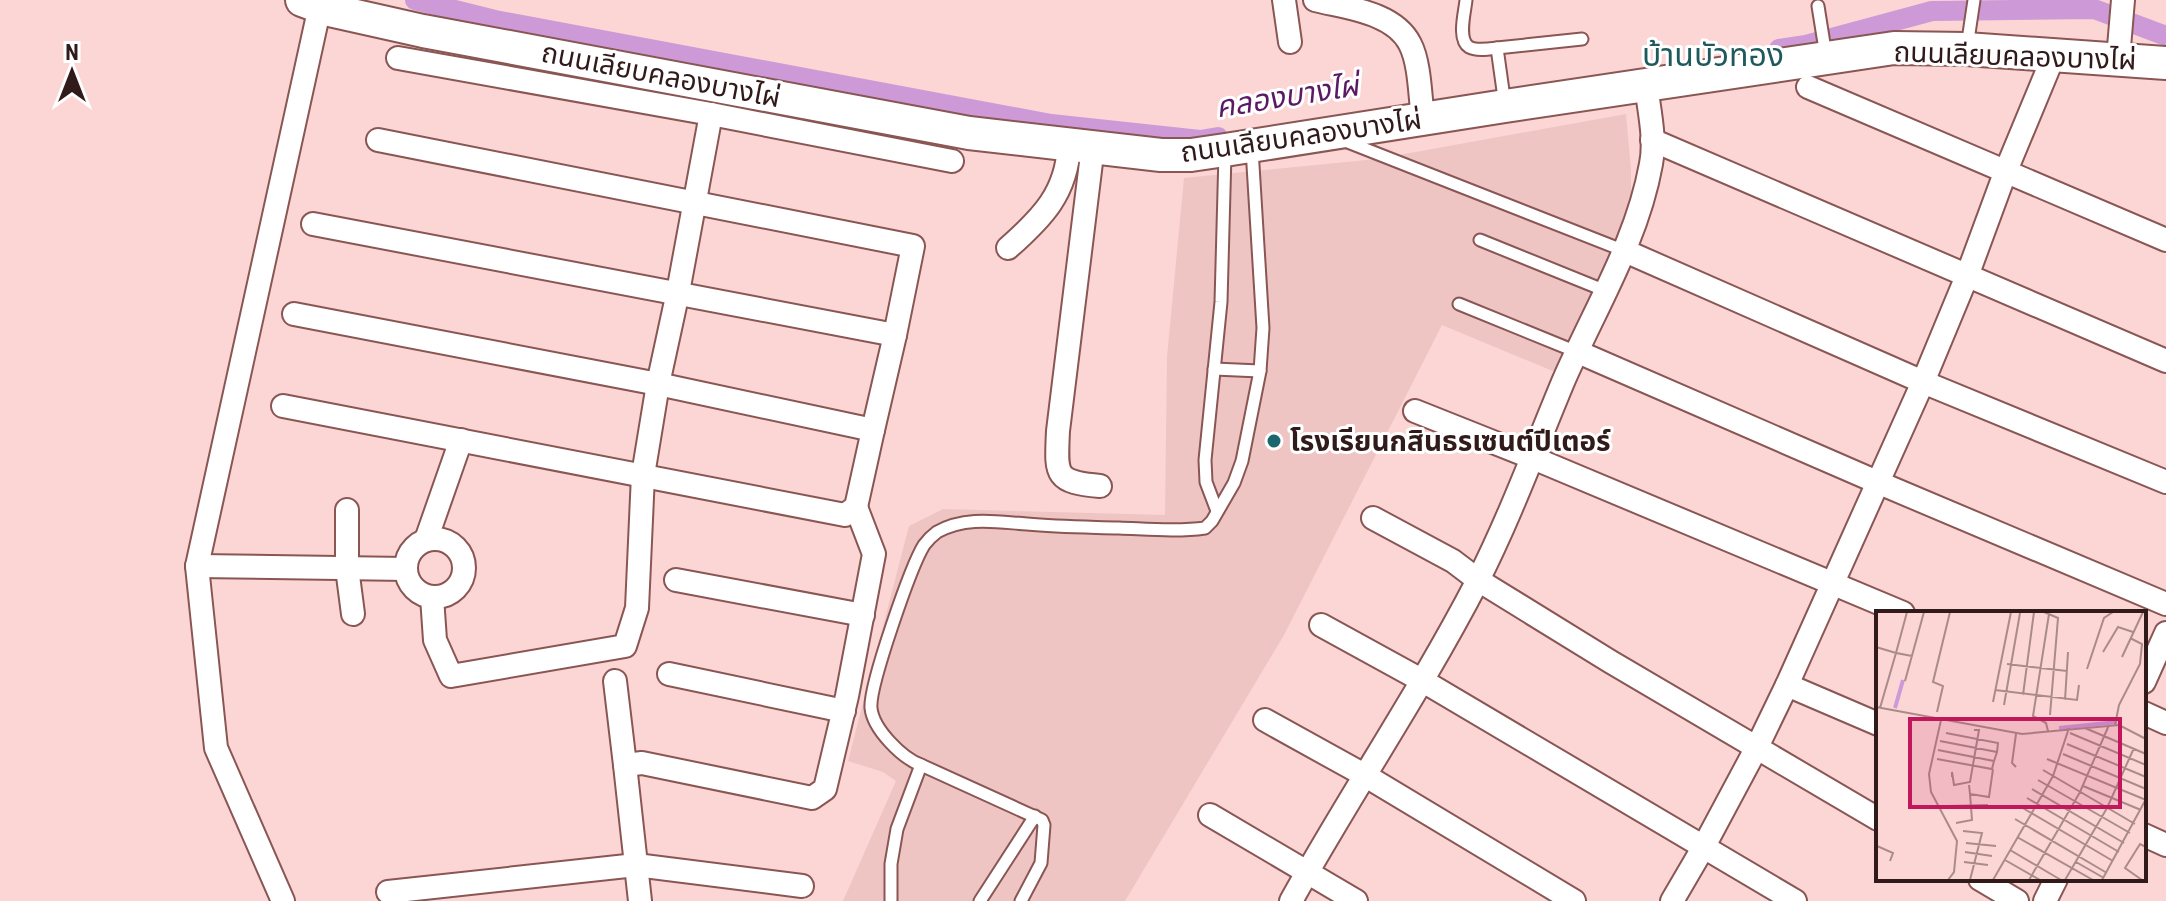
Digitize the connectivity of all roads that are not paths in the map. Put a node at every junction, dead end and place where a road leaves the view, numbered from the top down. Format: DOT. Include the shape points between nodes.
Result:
graph roads {
  1 [pos="1284,0"];
  2 [pos="1315,0"];
  3 [pos="1466,0"];
  4 [pos="1974,0"];
  5 [pos="2123,0"];
  6 [pos="311,3"];
  7 [pos="1818,6"];
  8 [pos="1968,37"];
  9 [pos="1582,39"];
  10 [pos="1290,42"];
  11 [pos="1824,44"];
  12 [pos="2119,45"];
  13 [pos="1497,52"];
  14 [pos="2054,55"];
  15 [pos="398,58"];
  16 [pos="2166,63"];
  17 [pos="1646,85"];
  18 [pos="1808,87"];
  19 [pos="1504,102"];
  20 [pos="711,114"];
  21 [pos="1422,114"];
  22 [pos="1326,133"];
  23 [pos="378,140"];
  24 [pos="1652,140"];
  25 [pos="1081,146"];
  26 [pos="1238,148"];
  27 [pos="952,161"];
  28 [pos="2005,173"];
  29 [pos="695,204"];
  30 [pos="313,224"];
  31 [pos="1480,240"];
  32 [pos="2166,240"];
  33 [pos="1008,248"];
  34 [pos="1625,251"];
  35 [pos="1967,276"];
  36 [pos="1606,291"];
  37 [pos="678,292"];
  38 [pos="1459,304"];
  39 [pos="294,314"];
  40 [pos="895,335"];
  41 [pos="1578,352"];
  42 [pos="2166,361"];
  43 [pos="1214,369"];
  44 [pos="1260,371"];
  45 [pos="1923,382"];
  46 [pos="658,384"];
  47 [pos="283,406"];
  48 [pos="1415,411"];
  49 [pos="873,430"];
  50 [pos="461,440"];
  51 [pos="1533,458"];
  52 [pos="643,475"];
  53 [pos="1877,482"];
  54 [pos="2166,482"];
  55 [pos="1100,486"];
  56 [pos="856,507"];
  57 [pos="347,510"];
  58 [pos="1217,511"];
  59 [pos="1373,518"];
  60 [pos="426,540"];
  61 [pos="197,566"];
  62 [pos="347,568"];
  63 [pos="406,569"];
  64 [pos="676,580"];
  65 [pos="1478,580"];
  66 [pos="1831,583"];
  67 [pos="432,597"];
  68 [pos="2166,604"];
  69 [pos="1898,611"];
  70 [pos="353,614"];
  71 [pos="863,615"];
  72 [pos="1321,625"];
  73 [pos="2166,633"];
  74 [pos="669,674"];
  75 [pos="2146,678"];
  76 [pos="615,681"];
  77 [pos="1423,681"];
  78 [pos="1787,685"];
  79 [pos="844,711"];
  80 [pos="2146,714"];
  81 [pos="1265,720"];
  82 [pos="1876,723"];
  83 [pos="2166,723"];
  84 [pos="1757,747"];
  85 [pos="625,765"];
  86 [pos="921,765"];
  87 [pos="1366,776"];
  88 [pos="1210,815"];
  89 [pos="1035,816"];
  90 [pos="1876,818"];
  91 [pos="2146,836"];
  92 [pos="2166,845"];
  93 [pos="1703,848"];
  94 [pos="636,865"];
  95 [pos="1307,872"];
  96 [pos="1983,881"];
  97 [pos="2055,881"];
  98 [pos="802,886"];
  99 [pos="388,892"];
  100 [pos="283,901"];
  101 [pos="640,901"];
  102 [pos="891,901"];
  103 [pos="980,901"];
  104 [pos="1021,901"];
  105 [pos="1291,901"];
  106 [pos="1356,901"];
  107 [pos="1574,901"];
  108 [pos="1672,901"];
  109 [pos="1795,901"];
  110 [pos="2017,901"];
  111 [pos="2045,901"];
  1 -- 10 [label="street"];
  2 -- 21 [label="street" via="1375,16 1404,35 1415,61"];
  3 -- 13 [label="lane" via="1466,45"];
  4 -- 8 [label="lane"];
  5 -- 12 [label="street"];
  6 -- 25 [label="street, ถนนเลียบคลองบางไผ่" via="423,31 953,130"];
  6 -- 61 [label="street"];
  7 -- 11 [label="lane"];
  8 -- 11 [label="street, ถนนเลียบคลองบางไผ่" via="1894,48"];
  8 -- 14 [label="street, ถนนเลียบคลองบางไผ่"];
  9 -- 13 [label="lane"];
  11 -- 17 [label="street, ถนนเลียบคลองบางไผ่"];
  12 -- 14 [label="street, ถนนเลียบคลองบางไผ่"];
  12 -- 16 [label="street, ถนนเลียบคลองบางไผ่"];
  13 -- 19 [label="lane"];
  14 -- 28 [label="street"];
  15 -- 20 [label="street"];
  17 -- 19 [label="street, ถนนเลียบคลองบางไผ่"];
  17 -- 24 [label="street"];
  18 -- 28 [label="street"];
  19 -- 21 [label="street, ถนนเลียบคลองบางไผ่"];
  20 -- 27 [label="street"];
  20 -- 29 [label="street"];
  21 -- 22 [label="street, ถนนเลียบคลองบางไผ่"];
  22 -- 26 [label="street, ถนนเลียบคลองบางไผ่"];
  22 -- 34 [label="lane"];
  23 -- 29 [label="street"];
  24 -- 34 [label="street" via="1652,162"];
  24 -- 35 [label="street"];
  25 -- 26 [label="street, ถนนเลียบคลองบางไผ่" via="1161,155"];
  25 -- 33 [label="street" via="1068,161 1059,192"];
  25 -- 55 [label="street" via="1057,453 1065,480"];
  26 -- 43 [label="lane"];
  26 -- 44 [label="lane" via="1263,328"];
  28 -- 32 [label="street"];
  28 -- 35 [label="street"];
  29 -- 37 [label="street"];
  29 -- 40 [label="street" via="913,246"];
  30 -- 37 [label="street"];
  31 -- 36 [label="lane"];
  34 -- 36 [label="street"];
  34 -- 45 [label="street"];
  35 -- 42 [label="street"];
  35 -- 45 [label="street"];
  36 -- 41 [label="street"];
  37 -- 40 [label="street"];
  37 -- 46 [label="street"];
  38 -- 41 [label="lane"];
  39 -- 46 [label="street"];
  40 -- 49 [label="street"];
  41 -- 51 [label="street"];
  41 -- 53 [label="street"];
  43 -- 44 [label="lane"];
  43 -- 58 [label="lane" via="1206,482"];
  44 -- 58 [label="lane" via="1242,461"];
  45 -- 53 [label="street"];
  45 -- 54 [label="street"];
  46 -- 49 [label="street"];
  46 -- 52 [label="street"];
  47 -- 50 [label="street"];
  48 -- 51 [label="street"];
  49 -- 56 [label="street"];
  50 -- 52 [label="street"];
  50 -- 60 [label="street"];
  51 -- 65 [label="street"];
  51 -- 66 [label="street"];
  52 -- 56 [label="street" via="845,515"];
  52 -- 67 [label="street" via="637,608 625,646 451,676 435,640"];
  53 -- 66 [label="street"];
  53 -- 68 [label="street"];
  56 -- 71 [label="street" via="874,554"];
  57 -- 62 [label="street"];
  58 -- 86 [label="lane" via="1205,528 1196,529 980,520 937,532 913,568 870,705 882,731 908,760"];
  59 -- 65 [label="street"];
  60 -- 63 [label="street" via="411,550"];
  60 -- 67 [label="street" via="453,544 465,567 451,593"];
  61 -- 62 [label="street"];
  61 -- 100 [label="street" via="216,748"];
  62 -- 63 [label="street"];
  62 -- 70 [label="street"];
  63 -- 67 [label="street" via="413,588"];
  64 -- 71 [label="street"];
  65 -- 77 [label="street"];
  65 -- 84 [label="street"];
  66 -- 69 [label="street"];
  66 -- 78 [label="street"];
  71 -- 79 [label="street"];
  72 -- 77 [label="street"];
  73 -- 75 [label="street"];
  74 -- 79 [label="street"];
  76 -- 85 [label="street"];
  77 -- 87 [label="street"];
  77 -- 93 [label="street"];
  78 -- 82 [label="street"];
  78 -- 84 [label="street"];
  79 -- 85 [label="street" via="825,789 812,798 642,763"];
  80 -- 83 [label="street"];
  81 -- 87 [label="street"];
  84 -- 90 [label="street"];
  84 -- 93 [label="street"];
  85 -- 94 [label="street"];
  86 -- 89 [label="lane"];
  86 -- 102 [label="lane" via="897,829"];
  87 -- 95 [label="street"];
  87 -- 107 [label="street"];
  88 -- 95 [label="street"];
  89 -- 103 [label="lane"];
  89 -- 104 [label="lane" via="1044,825 1041,863"];
  91 -- 92 [label="street"];
  93 -- 108 [label="street"];
  93 -- 109 [label="street"];
  94 -- 98 [label="street"];
  94 -- 99 [label="street"];
  94 -- 101 [label="street"];
  95 -- 105 [label="street"];
  95 -- 106 [label="street"];
  96 -- 110 [label="street"];
  97 -- 111 [label="street"];
}
